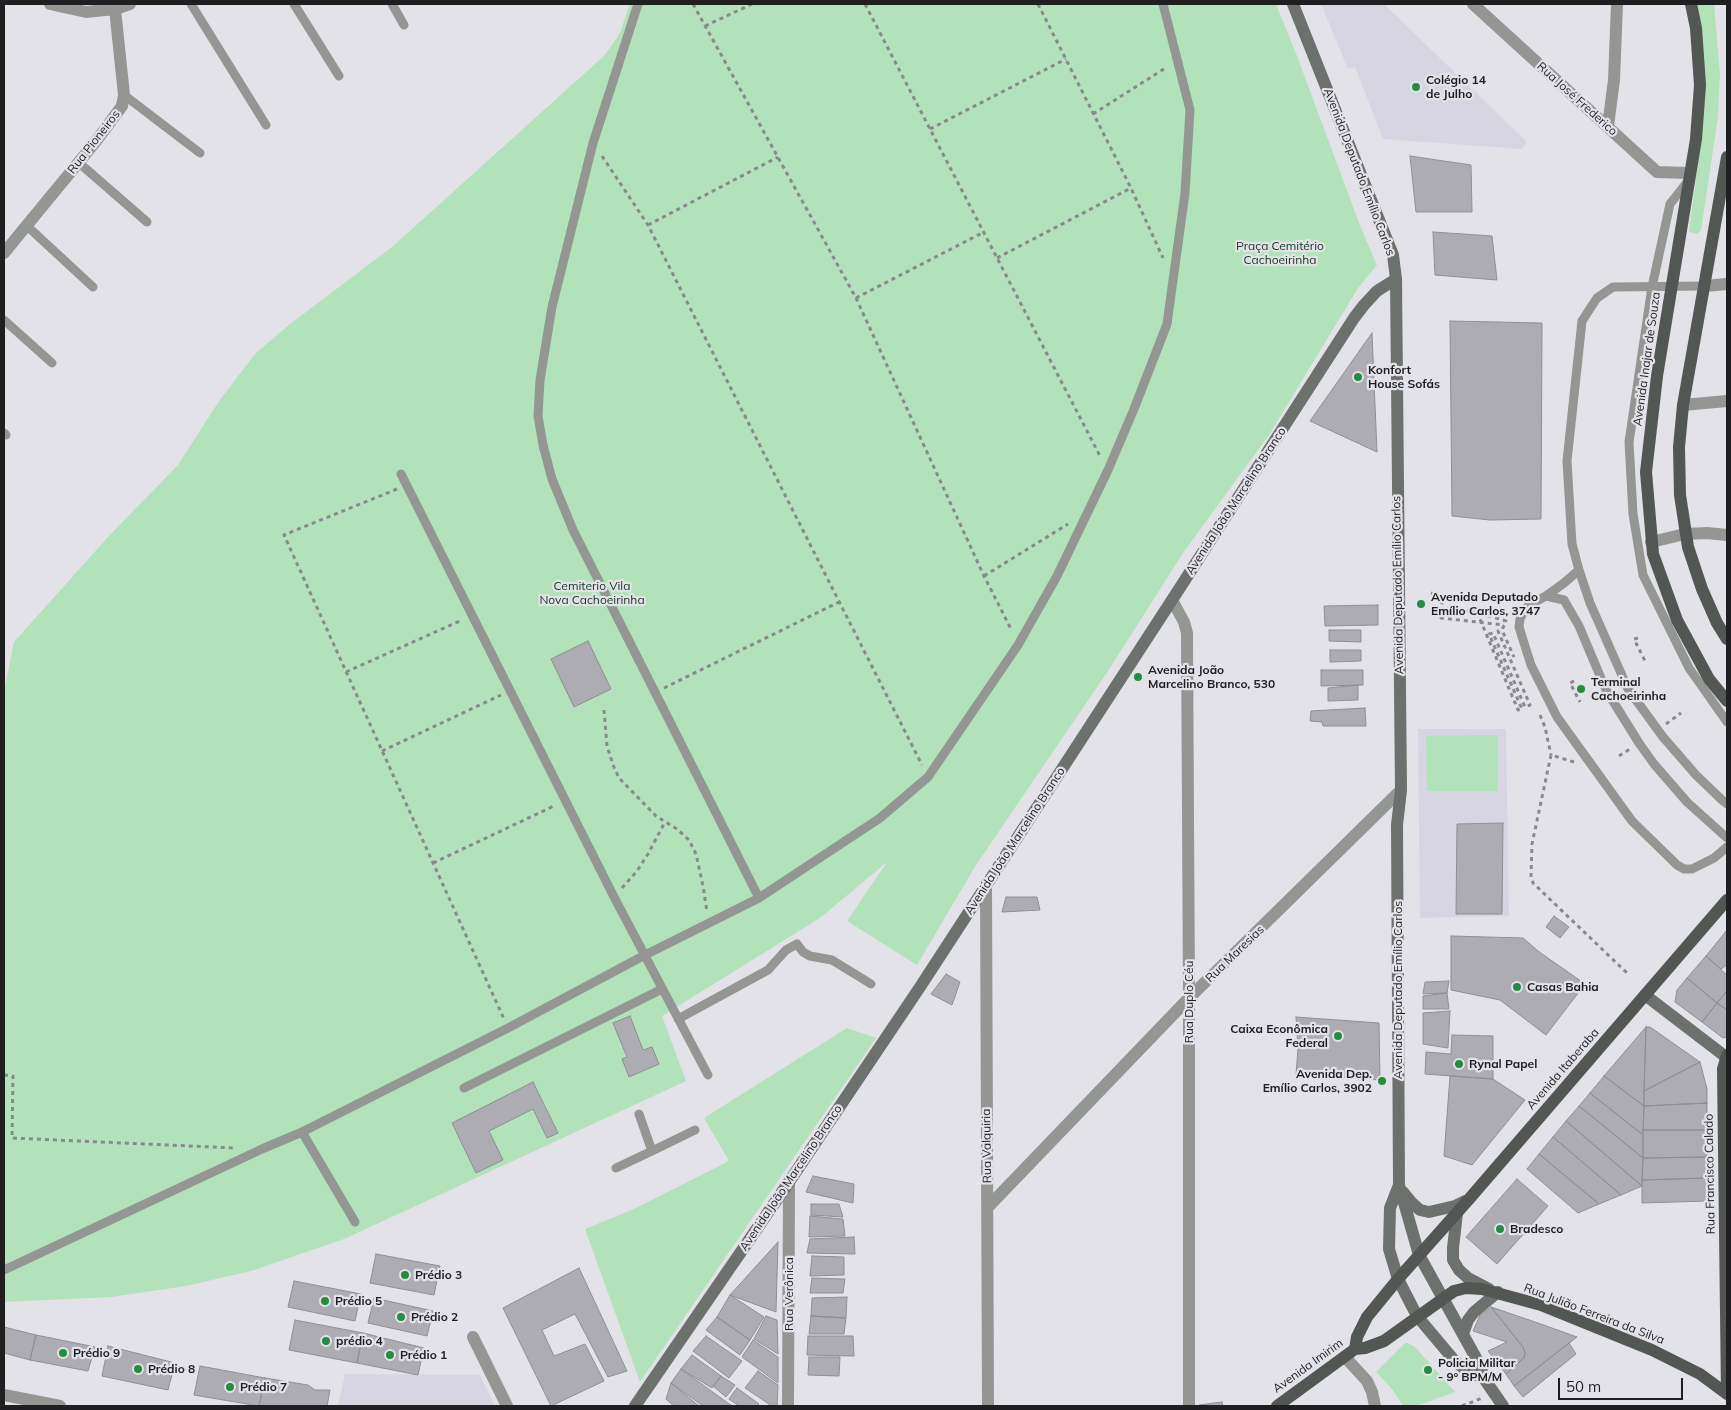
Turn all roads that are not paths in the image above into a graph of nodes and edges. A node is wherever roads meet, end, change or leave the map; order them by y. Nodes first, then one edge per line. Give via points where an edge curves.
1 (50, 4) edge
2 (130, 4) edge
3 (191, 4) edge
4 (294, 4) edge
5 (392, 4) edge
6 (638, 4) edge
7 (1163, 4) edge
8 (1293, 4) edge
9 (1473, 4) edge
10 (1617, 4) edge
11 (1691, 4) edge
12 (114, 6) edge
13 (404, 25) dead end
14 (339, 76) dead end
15 (124, 94) junction
16 (266, 125) dead end
17 (1608, 126) junction
18 (200, 153) dead end
19 (1727, 157) edge
20 (78, 162) junction
21 (1689, 177) junction
22 (147, 222) dead end
23 (26, 226) junction
24 (4, 253) edge
25 (1396, 279) junction
26 (1727, 284) edge
27 (1671, 286) junction
28 (1705, 286) junction
29 (1652, 287) junction
30 (93, 288) dead end
31 (4, 320) edge
32 (52, 363) dead end
33 (1727, 401) edge
34 (1683, 405) junction
35 (401, 474) dead end
36 (1685, 534) junction
37 (1727, 535) edge
38 (1652, 542) junction
39 (1579, 570) junction
40 (1546, 596) junction
41 (1172, 600) junction
42 (1727, 639) edge
43 (1727, 701) edge
44 (1727, 722) edge
45 (1401, 790) junction
46 (1727, 804) edge
47 (1727, 838) edge
48 (1727, 847) edge
49 (986, 887) junction
50 (759, 898) junction
51 (1727, 900) edge
52 (645, 956) junction
53 (871, 984) dead end
54 (662, 988) junction
55 (1645, 996) junction
56 (1189, 998) junction
57 (678, 1019) junction
58 (1727, 1056) edge
59 (708, 1075) dead end
60 (464, 1088) dead end
61 (639, 1114) dead end
62 (695, 1130) dead end
63 (302, 1132) junction
64 (652, 1151) junction
65 (616, 1168) dead end
66 (789, 1182) junction
67 (1398, 1185) junction
68 (1470, 1198) junction
69 (988, 1206) junction
70 (1457, 1213) junction
71 (1726, 1220) edge
72 (355, 1222) dead end
73 (1419, 1255) junction
74 (4, 1270) edge
75 (1398, 1279) junction
76 (1498, 1292) junction
77 (1443, 1298) junction
78 (1418, 1316) junction
79 (1463, 1334) junction
80 (473, 1338) dead end
81 (1355, 1349) junction
82 (1345, 1357) junction
83 (1483, 1377) junction
84 (1727, 1394) edge
85 (4, 1395) edge
86 (60, 1406) edge
87 (507, 1406) edge
88 (636, 1406) edge
89 (788, 1406) edge
90 (988, 1406) edge
91 (1189, 1406) edge
92 (1277, 1406) edge
93 (1375, 1406) edge
94 (1502, 1406) edge

1 - 12 street via 86,12
2 - 12 street
3 - 16 lane
4 - 14 lane
5 - 13 lane
6 - 50 lane via 593,143 552,307 540,380 538,416 552,479 566,513
7 - 50 lane via 1190,110 1185,193 1167,324 1108,470 1057,576 1018,645 928,777 880,818
8 - 25 main road, Avenida Deputado Emílio Carlos via 1393,255
9 - 17 street, Rua José Frederico
10 - 17 street via 1614,80
11 - 21 main road, Avenida Inajar de Souza via 1700,85
12 - 15 street, Rua Pioneiros
15 - 18 lane
15 - 20 street, Rua Pioneiros via 122,106
17 - 21 street, Rua José Frederico via 1657,172
19 - 28 main road
20 - 22 lane
20 - 23 street, Rua Pioneiros
21 - 27 main road, Avenida Inajar de Souza
21 - 29 lane via 1670,204
23 - 24 street, Rua Pioneiros
23 - 30 lane
25 - 41 main road, Avenida João Marcelino Branco via 1377,291 1354,318
25 - 45 main road, Avenida Deputado Emílio Carlos
26 - 28 street
27 - 28 lane
27 - 29 lane
27 - 38 main road, Avenida Inajar de Souza via 1646,472
28 - 34 main road
29 - 39 lane via 1613,287 1597,298 1582,321 1567,461 1572,544
29 - 44 lane via 1629,442 1632,514 1643,575 1690,668
31 - 32 lane
33 - 34 street
34 - 36 main road via 1679,447
35 - 52 lane
36 - 37 street
36 - 38 street
36 - 42 main road via 1702,589
38 - 43 main road, Avenida Inajar de Souza via 1653,554 1677,620 1708,679
39 - 40 lane
39 - 46 lane via 1628,689 1663,737
40 - 47 lane via 1564,600 1579,626 1606,690 1654,764
40 - 48 lane via 1524,611 1520,619 1520,634 1531,665 1557,717 1592,767 1632,821 1677,865 1692,869
41 - 49 main road, Avenida João Marcelino Branco
41 - 56 street, Rua Duplo Céu via 1186,633
45 - 56 street, Rua Maresias
45 - 67 main road, Avenida Deputado Emílio Carlos via 1397,825
49 - 66 main road, Avenida João Marcelino Branco
49 - 69 street, Rua Valquiria
50 - 52 lane
51 - 55 main road, Avenida Itaberaba
52 - 54 lane
52 - 63 lane
53 - 57 lane via 832,960 810,956 797,944 786,950 768,970
54 - 57 lane
54 - 60 lane
55 - 58 main road, Rua Francisco Calado
55 - 68 main road, Avenida Itaberaba
56 - 69 street, Rua Maresias
56 - 91 street, Rua Duplo Céu
57 - 59 lane
58 - 71 main road, Rua Francisco Calado via 1723,1069
61 - 64 lane
62 - 64 lane
63 - 72 lane
63 - 74 lane
64 - 65 lane
66 - 88 main road, Avenida João Marcelino Branco
66 - 89 street, Rua Verônica
67 - 68 main road via 1420,1210 1429,1212 1455,1206
67 - 73 main road, Avenida Deputado Emílio Carlos
67 - 75 main road, Avenida Deputado Emílio Carlos via 1390,1208 1389,1249
68 - 70 main road, Avenida Itaberaba
69 - 90 street, Rua Valquiria
70 - 73 main road, Avenida Itaberaba
70 - 76 main road via 1453,1260 1468,1278
71 - 84 main road, Rua Francisco Calado
73 - 75 main road, Avenida Imirim
73 - 77 main road, Avenida Deputado Emílio Carlos
75 - 78 main road, Avenida Deputado Emílio Carlos
75 - 81 main road, Avenida Imirim via 1367,1317
76 - 77 main road, Rua Julião Ferreira da Silva via 1466,1288
76 - 79 main road via 1474,1312
76 - 84 main road, Rua Julião Ferreira da Silva via 1652,1350 1700,1374
77 - 78 main road, Avenida Imirim
77 - 79 main road, Avenida Deputado Emílio Carlos
78 - 81 main road, Avenida Imirim via 1384,1341
78 - 83 main road, Avenida Deputado Emílio Carlos via 1462,1368 1469,1374
79 - 83 main road, Avenida Deputado Emílio Carlos via 1482,1367
80 - 87 street
81 - 82 main road, Avenida Imirim
82 - 92 main road, Avenida Imirim
82 - 93 street via 1367,1381
83 - 94 main road, Avenida Deputado Emílio Carlos
85 - 86 street

